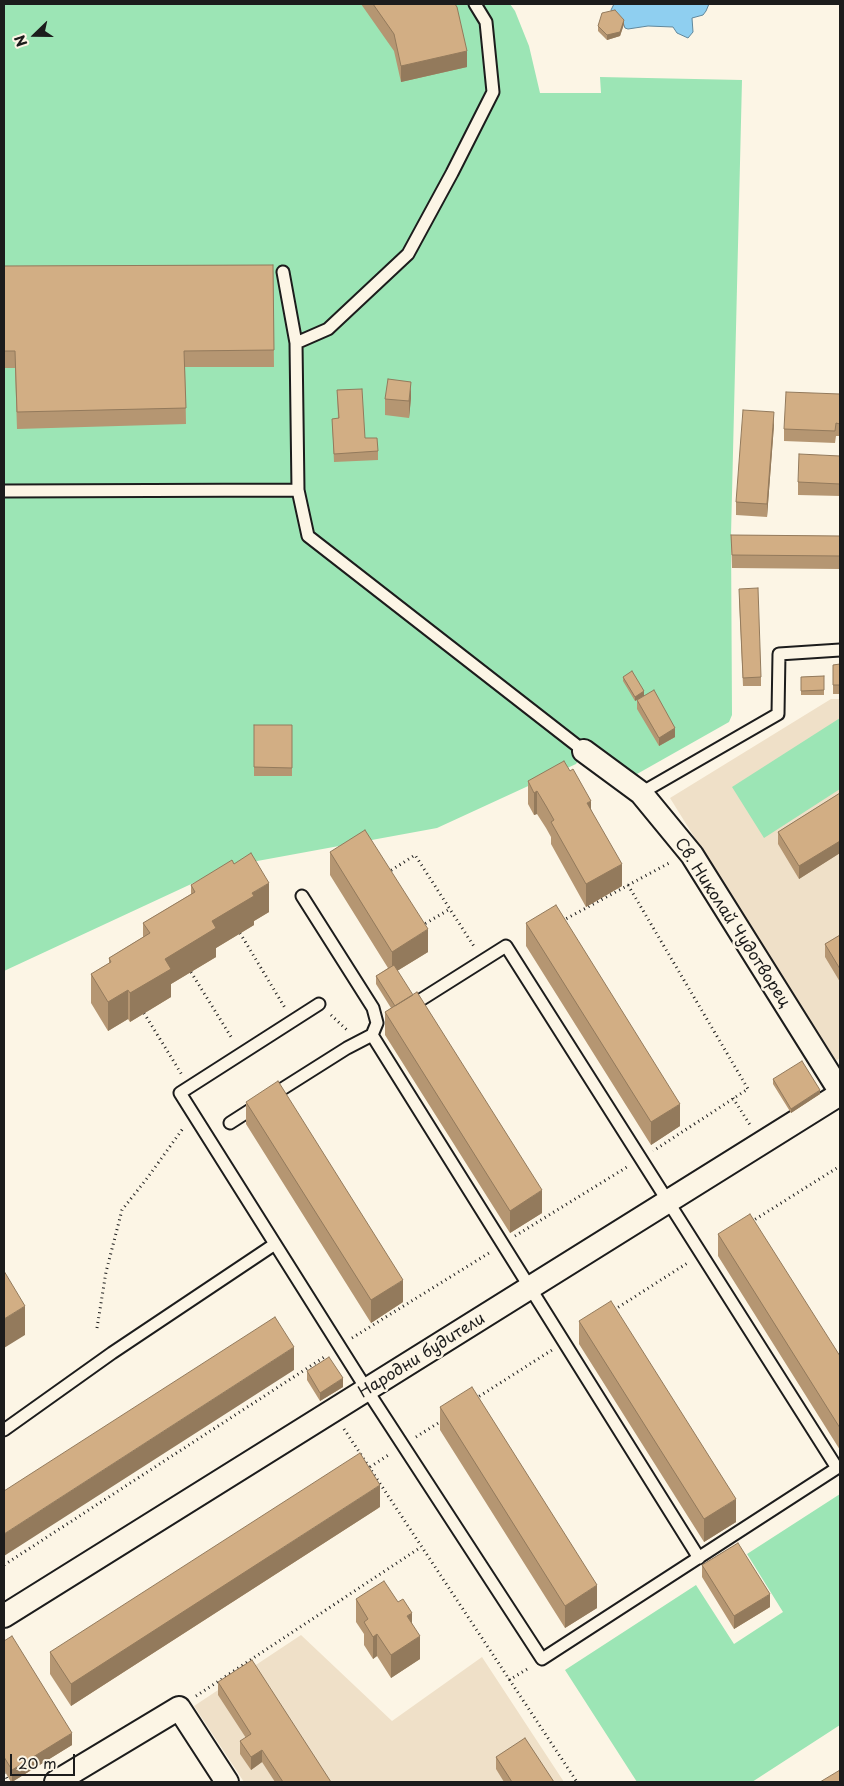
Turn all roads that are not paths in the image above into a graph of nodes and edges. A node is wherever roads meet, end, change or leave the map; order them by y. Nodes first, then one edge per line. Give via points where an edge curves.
1 (475, 4) edge
2 (283, 272) dead end
3 (296, 343) junction
4 (298, 490) junction
5 (4, 491) edge
6 (840, 650) edge
7 (584, 751) joint
8 (641, 793) junction
9 (302, 896) dead end
10 (422, 999) edge
11 (319, 1004) road end
12 (372, 1035) junction
13 (840, 1092) edge
14 (230, 1123) dead end
15 (668, 1202) junction
16 (275, 1244) junction
17 (531, 1288) junction
18 (367, 1390) junction
19 (4, 1430) edge
20 (699, 1558) junction
21 (4, 1616) edge
22 (56, 1782) edge
23 (227, 1782) edge

1 - 3 lane via 486,22 493,92 452,174 408,254 328,329
2 - 3 lane
3 - 4 lane
4 - 5 lane
4 - 7 lane via 308,536
6 - 8 lane via 779,654 778,714
7 - 8 street, Св. Николай Чудотворец
8 - 13 street, Св. Николай Чудотворец via 692,855
9 - 12 lane via 373,1008 377,1024
10 - 15 lane via 506,946
11 - 16 lane via 180,1093
12 - 14 lane
12 - 17 lane
13 - 15 street, Народни будители
15 - 17 street, Народни будители
15 - 20 lane via 837,1468
16 - 18 lane
16 - 19 lane
17 - 18 street, Народни будители
17 - 20 lane
18 - 20 lane via 542,1659
18 - 21 street, Народни будители
22 - 23 street via 179,1708

